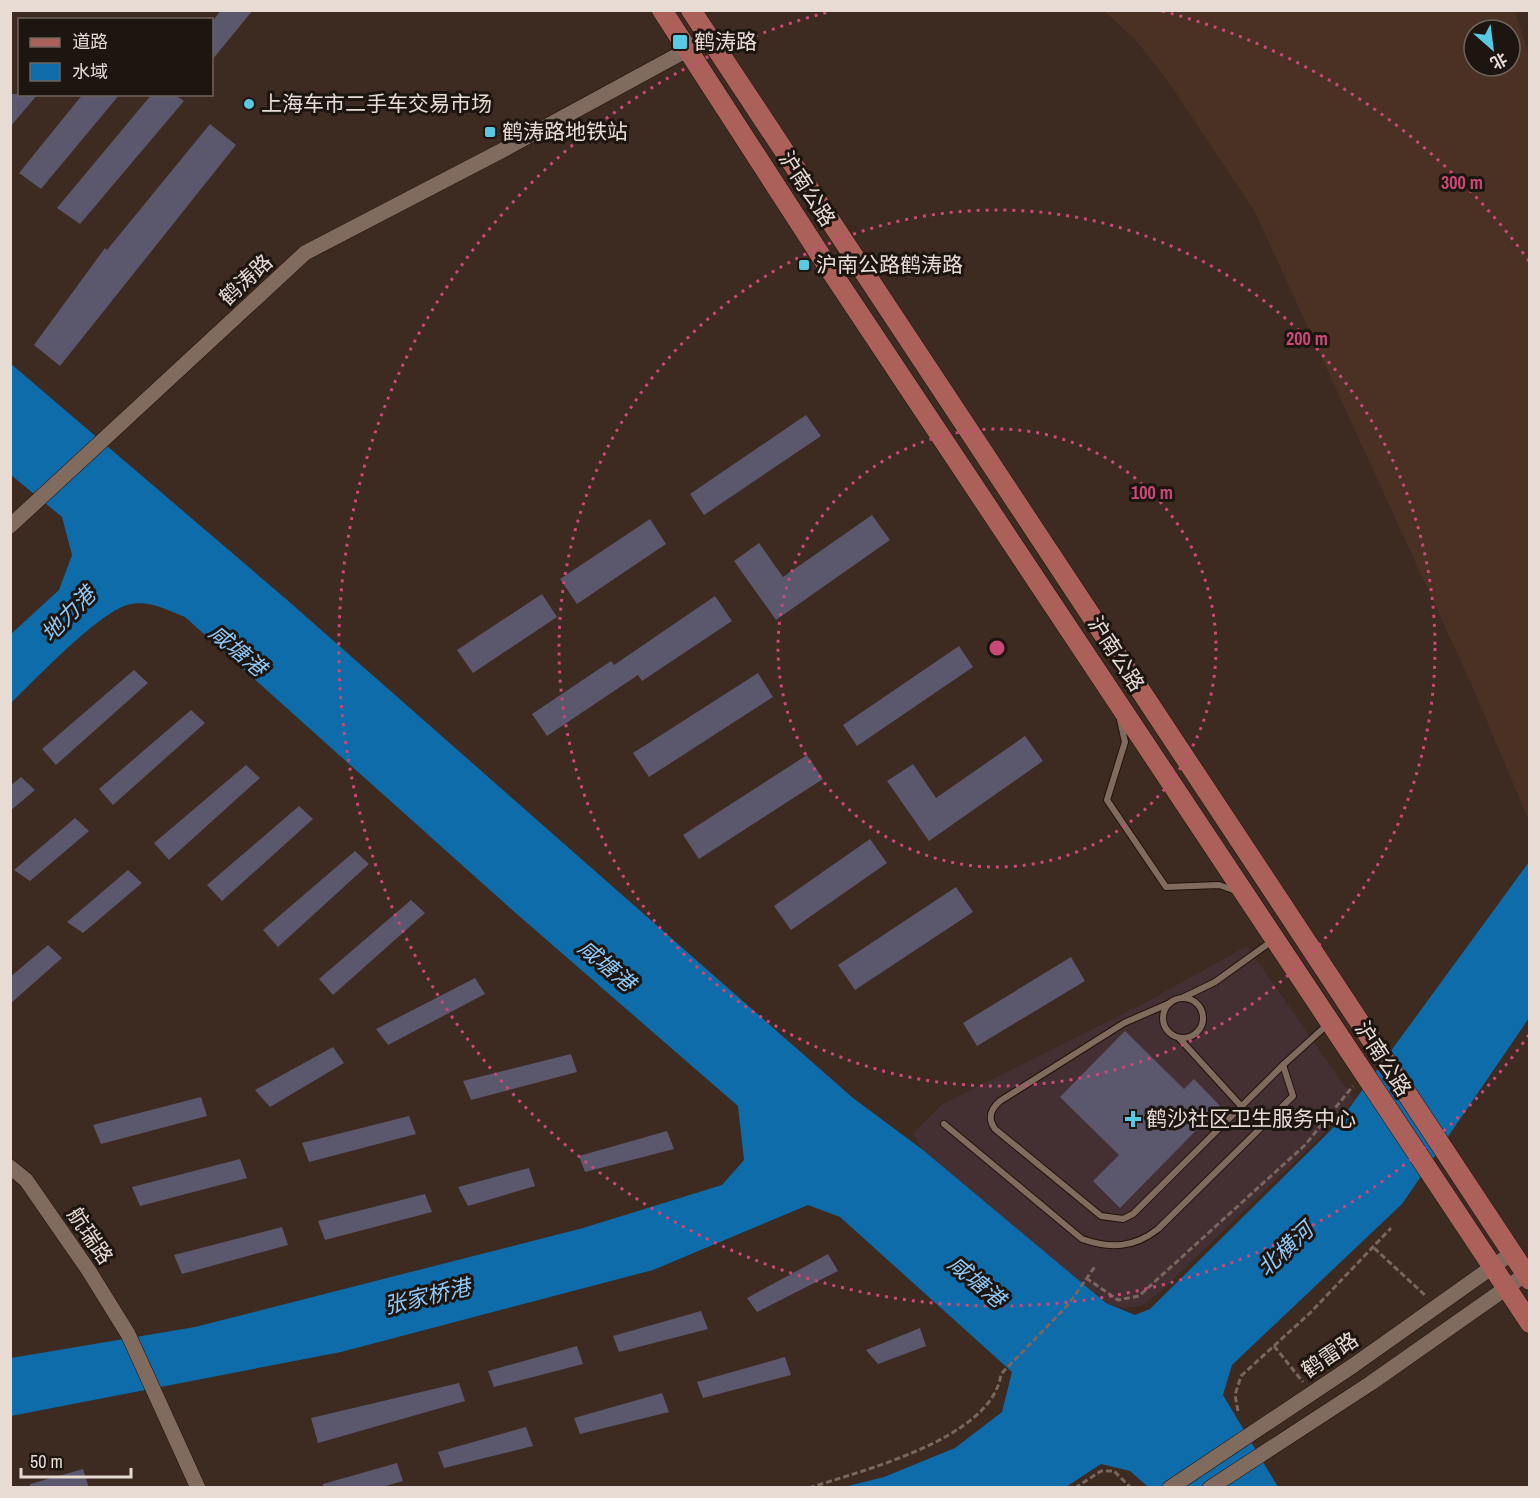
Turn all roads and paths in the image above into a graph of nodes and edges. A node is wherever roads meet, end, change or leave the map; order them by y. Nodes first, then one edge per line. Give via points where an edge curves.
1 (662, 10) edge
2 (691, 10) edge
3 (709, 38) junction
4 (689, 50) junction
5 (10, 526) edge
6 (1115, 696) junction
7 (1246, 895) junction
8 (1275, 939) junction
9 (1182, 998) junction
10 (1170, 1002) junction
11 (1330, 1022) junction
12 (1179, 1038) junction
13 (1283, 1065) junction
14 (1364, 1073) junction
15 (1241, 1106) junction
16 (944, 1124) dead end
17 (10, 1167) edge
18 (1390, 1228) dead end
19 (1374, 1248) junction
20 (1512, 1253) junction
21 (1096, 1265) dead end
22 (1492, 1267) junction
23 (1528, 1277) edge
24 (1086, 1278) junction
25 (1506, 1287) junction
26 (1437, 1306) junction
27 (1530, 1323) edge
28 (1274, 1346) junction
29 (1312, 1392) junction
30 (1238, 1411) dead end
31 (1130, 1486) edge
32 (198, 1488) edge
33 (809, 1488) edge
34 (1075, 1488) edge
35 (1170, 1488) edge
36 (1210, 1488) edge

1 - 4 main road, 沪南公路
2 - 3 main road, 沪南公路
3 - 4 street, 鹤涛路
3 - 20 main road, 沪南公路
4 - 5 street, 鹤涛路 via 305,254
4 - 6 main road, 沪南公路 via 821,256
6 - 7 main road, 沪南公路
6 - 7 lane via 1125,742 1107,800 1166,887 1219,885
7 - 8 main road, 沪南公路
8 - 9 lane via 1215,982
8 - 11 main road, 沪南公路
9 - 10 lane
9 - 12 lane via 1200,1007 1203,1021 1197,1033
10 - 12 lane via 1163,1013 1164,1026
10 - 15 lane via 1124,1023 1000,1101 991,1113 992,1124 1092,1212 1122,1219 1133,1214
11 - 13 lane
11 - 14 main road, 沪南公路
12 - 15 lane
13 - 15 lane
13 - 16 lane via 1293,1096 1158,1229 1123,1246 1108,1247 1082,1239
14 - 22 main road, 沪南公路
14 - 24 path via 1305,1145 1139,1296 1118,1300
17 - 32 street, 航瑞路 via 32,1189 128,1334
18 - 19 path
19 - 26 path
19 - 28 path
20 - 22 street, 鹤雷路
20 - 23 main road, 沪南公路
21 - 24 path
22 - 25 main road, 沪南公路
22 - 26 street, 鹤雷路
23 - 25 street
24 - 33 path via 1068,1305 1002,1374 999,1388 965,1427 899,1458
25 - 27 main road, 沪南公路
25 - 36 street via 1371,1383
26 - 29 street, 鹤雷路
28 - 29 path
28 - 30 path via 1241,1376 1235,1395
29 - 35 street, 鹤雷路
31 - 34 path via 1114,1471 1101,1472

